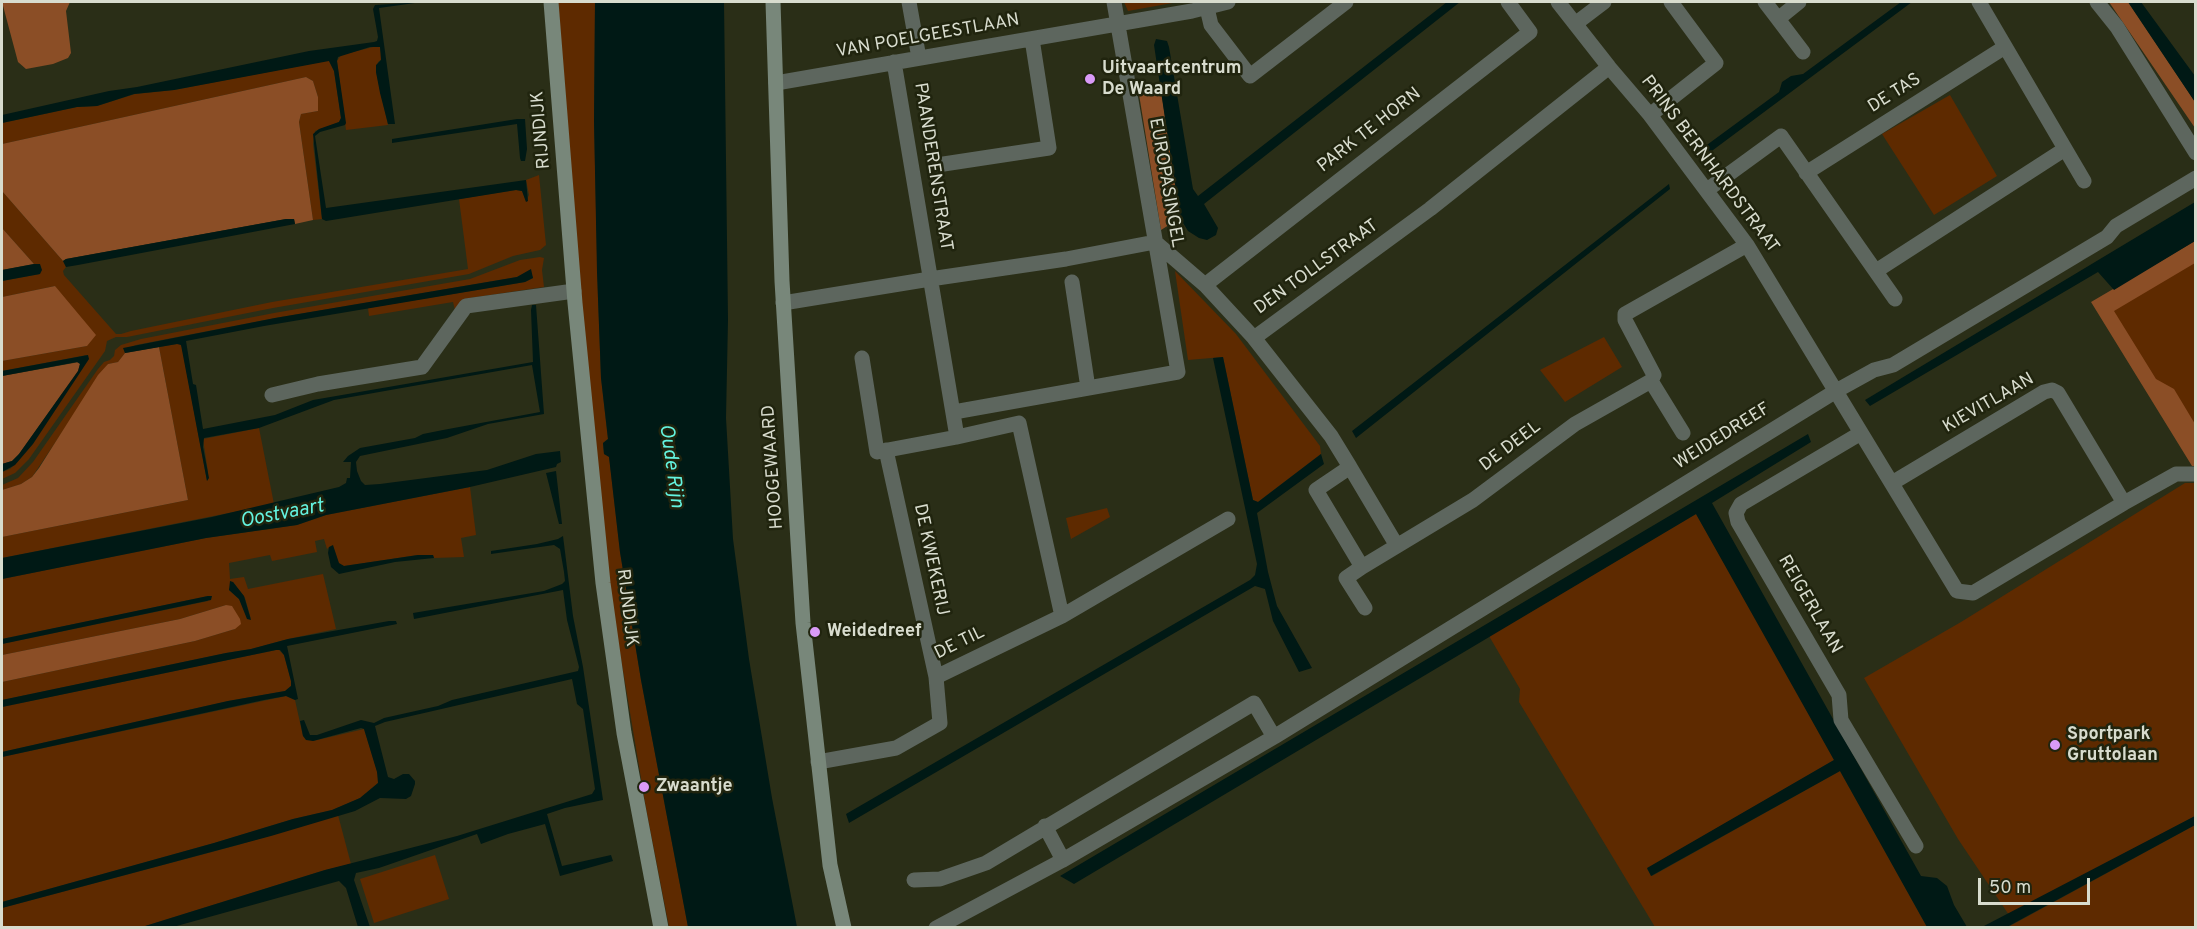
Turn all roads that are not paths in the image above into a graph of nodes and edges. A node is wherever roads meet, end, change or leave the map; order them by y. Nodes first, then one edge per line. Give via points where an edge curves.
1 (551, 2) edge
2 (773, 2) edge
3 (909, 2) edge
4 (1114, 2) edge
5 (1228, 2) edge
6 (1346, 2) edge
7 (1508, 2) edge
8 (1558, 2) edge
9 (1604, 2) edge
10 (1671, 2) edge
11 (1765, 2) edge
12 (1799, 2) edge
13 (1979, 2) edge
14 (2097, 2) edge
15 (1197, 7) edge
16 (1778, 19) junction
17 (1118, 24) junction
18 (1575, 24) junction
19 (1032, 39) junction
20 (2006, 47) junction
21 (1803, 52) dead end
22 (919, 58) junction
23 (894, 62) junction
24 (1609, 67) junction
25 (776, 83) junction
26 (1650, 115) junction
27 (2065, 149) junction
28 (2196, 153) edge
29 (937, 165) dead end
30 (1806, 173) junction
31 (2196, 178) edge
32 (2084, 182) dead end
33 (1707, 190) junction
34 (1155, 242) junction
35 (1747, 245) junction
36 (1876, 271) junction
37 (930, 279) junction
38 (1072, 282) dead end
39 (1205, 285) junction
40 (574, 291) junction
41 (1895, 299) dead end
42 (783, 303) junction
43 (1254, 338) junction
44 (862, 358) dead end
45 (1651, 381) junction
46 (1088, 388) junction
47 (1836, 391) junction
48 (272, 395) dead end
49 (954, 412) junction
50 (1683, 433) dead end
51 (1861, 433) junction
52 (957, 437) junction
53 (886, 450) junction
54 (1350, 466) junction
55 (2196, 474) edge
56 (1892, 483) junction
57 (2124, 503) junction
58 (1228, 519) dead end
59 (1397, 546) junction
60 (1362, 567) junction
61 (1365, 608) dead end
62 (1062, 616) junction
63 (936, 677) junction
64 (1274, 737) junction
65 (818, 762) junction
66 (1045, 826) junction
67 (1916, 846) dead end
68 (1063, 860) junction
69 (914, 880) dead end
70 (661, 927) edge
71 (844, 927) edge
72 (936, 927) edge

1 - 40 street, RIJNDIJK
2 - 25 street, HOOGEWAARD
3 - 22 street
4 - 17 street, EUROPASINGEL
5 - 15 street, VAN POELGEESTLAAN
6 - 15 street via 1250,76
7 - 39 street, PARK TE HORN via 1530,32
8 - 18 street, PRINS BERNHARDSTRAAT
9 - 18 street
10 - 26 street via 1716,63
11 - 16 street
12 - 16 street
13 - 20 street
14 - 28 street via 2117,27
15 - 17 street, VAN POELGEESTLAAN
16 - 21 street
17 - 19 street, VAN POELGEESTLAAN
17 - 34 street, EUROPASINGEL
18 - 24 street, PRINS BERNHARDSTRAAT
19 - 22 street, VAN POELGEESTLAAN
19 - 29 street via 1049,148
20 - 27 street
20 - 30 street, DE TAS
22 - 23 street, VAN POELGEESTLAAN
23 - 25 street, VAN POELGEESTLAAN
23 - 37 street, PAANDERENSTRAAT
24 - 26 street, PRINS BERNHARDSTRAAT
24 - 43 street, DEN TOLLSTRAAT via 1421,216
25 - 42 street, HOOGEWAARD
26 - 33 street, PRINS BERNHARDSTRAAT
27 - 32 street
27 - 36 street
30 - 33 street via 1781,136
30 - 36 street
31 - 47 street, WEIDEDREEF via 2116,226 2107,237 1893,365 1874,370
33 - 35 street, PRINS BERNHARDSTRAAT
34 - 37 street
34 - 39 street, DEN TOLLSTRAAT
34 - 46 street, EUROPASINGEL via 1178,372
35 - 45 street via 1625,314 1654,375
35 - 47 street, PRINS BERNHARDSTRAAT
36 - 41 street
37 - 42 street
37 - 49 street, PAANDERENSTRAAT
38 - 46 street
39 - 43 street, DEN TOLLSTRAAT
40 - 48 street via 466,306 422,368
40 - 70 street, RIJNDIJK via 614,668
42 - 65 street, HOOGEWAARD via 803,623
43 - 54 street
44 - 53 street via 877,452
45 - 50 street
45 - 59 street, DE DEEL via 1575,424 1473,500
46 - 49 street
47 - 51 street
47 - 64 street, WEIDEDREEF
49 - 52 street, PAANDERENSTRAAT
51 - 56 street
51 - 67 street, REIGERLAAN via 1741,504 1736,513 1839,695 1841,720
52 - 53 street
52 - 62 street via 1019,423
53 - 63 street, DE KWEKERIJ
54 - 59 street
54 - 60 street via 1316,490
55 - 57 street via 2176,474
56 - 57 street via 1956,591 1973,593
56 - 57 street, KIEVITLAAN via 2052,390 2058,393
58 - 62 street, DE TIL
59 - 60 street, DE DEEL
60 - 61 street via 1346,578
62 - 63 street, DE TIL
63 - 65 street, DE TIL via 940,723 896,748
64 - 66 street via 1254,703
64 - 68 street, WEIDEDREEF
65 - 71 street, HOOGEWAARD via 830,865
66 - 68 street
66 - 69 street via 986,863 940,879
68 - 72 street, WEIDEDREEF

